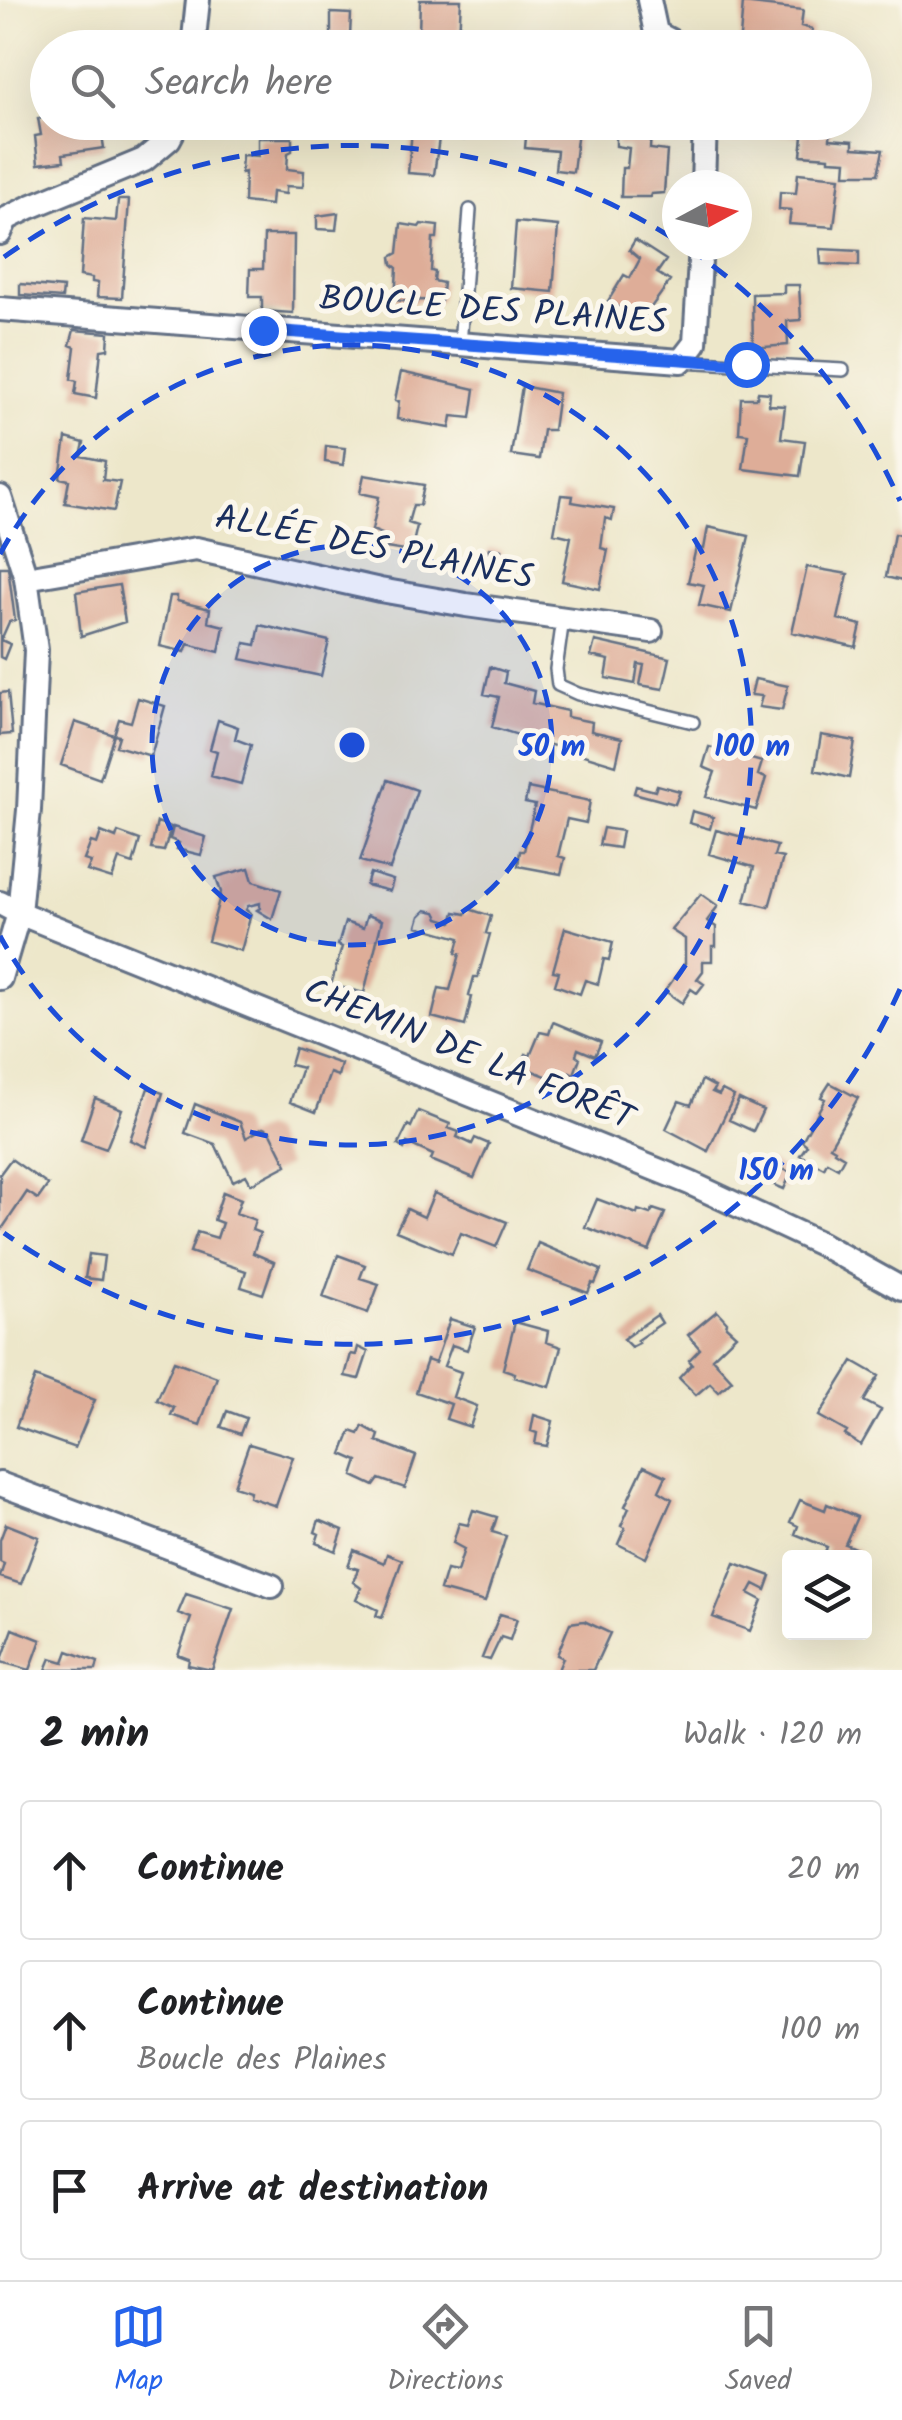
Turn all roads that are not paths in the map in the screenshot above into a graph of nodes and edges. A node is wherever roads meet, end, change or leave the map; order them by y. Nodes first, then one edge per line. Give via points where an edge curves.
1 (198, 0) edge
2 (649, 0) edge
3 (194, 30) edge
4 (655, 30) edge
5 (169, 140) edge
6 (705, 140) edge
7 (704, 170) edge
8 (470, 210) dead end
9 (0, 233) edge
10 (700, 260) edge
11 (0, 308) edge
12 (460, 345) junction
13 (681, 361) junction
14 (843, 370) dead end
15 (0, 497) edge
16 (26, 578) junction
17 (563, 619) junction
18 (650, 631) dead end
19 (693, 722) dead end
20 (9, 908) edge
21 (0, 978) edge
22 (902, 1289) edge
23 (0, 1484) edge
24 (272, 1586) dead end

1 - 3 street
2 - 4 street
5 - 9 street via 144,160 6,219
6 - 7 street
8 - 12 lane
10 - 13 street, BOUCLE DES PLAINES via 695,344
11 - 12 street, BOUCLE DES PLAINES
12 - 13 street, BOUCLE DES PLAINES
13 - 14 lane
15 - 16 street
16 - 17 street, ALLÉE DES PLAINES via 196,549 380,590
16 - 20 street via 36,650 29,810
17 - 18 street, ALLÉE DES PLAINES
17 - 19 lane via 558,685
20 - 21 street
20 - 22 street, CHEMIN DE LA FORÊT via 690,1183
23 - 24 street

